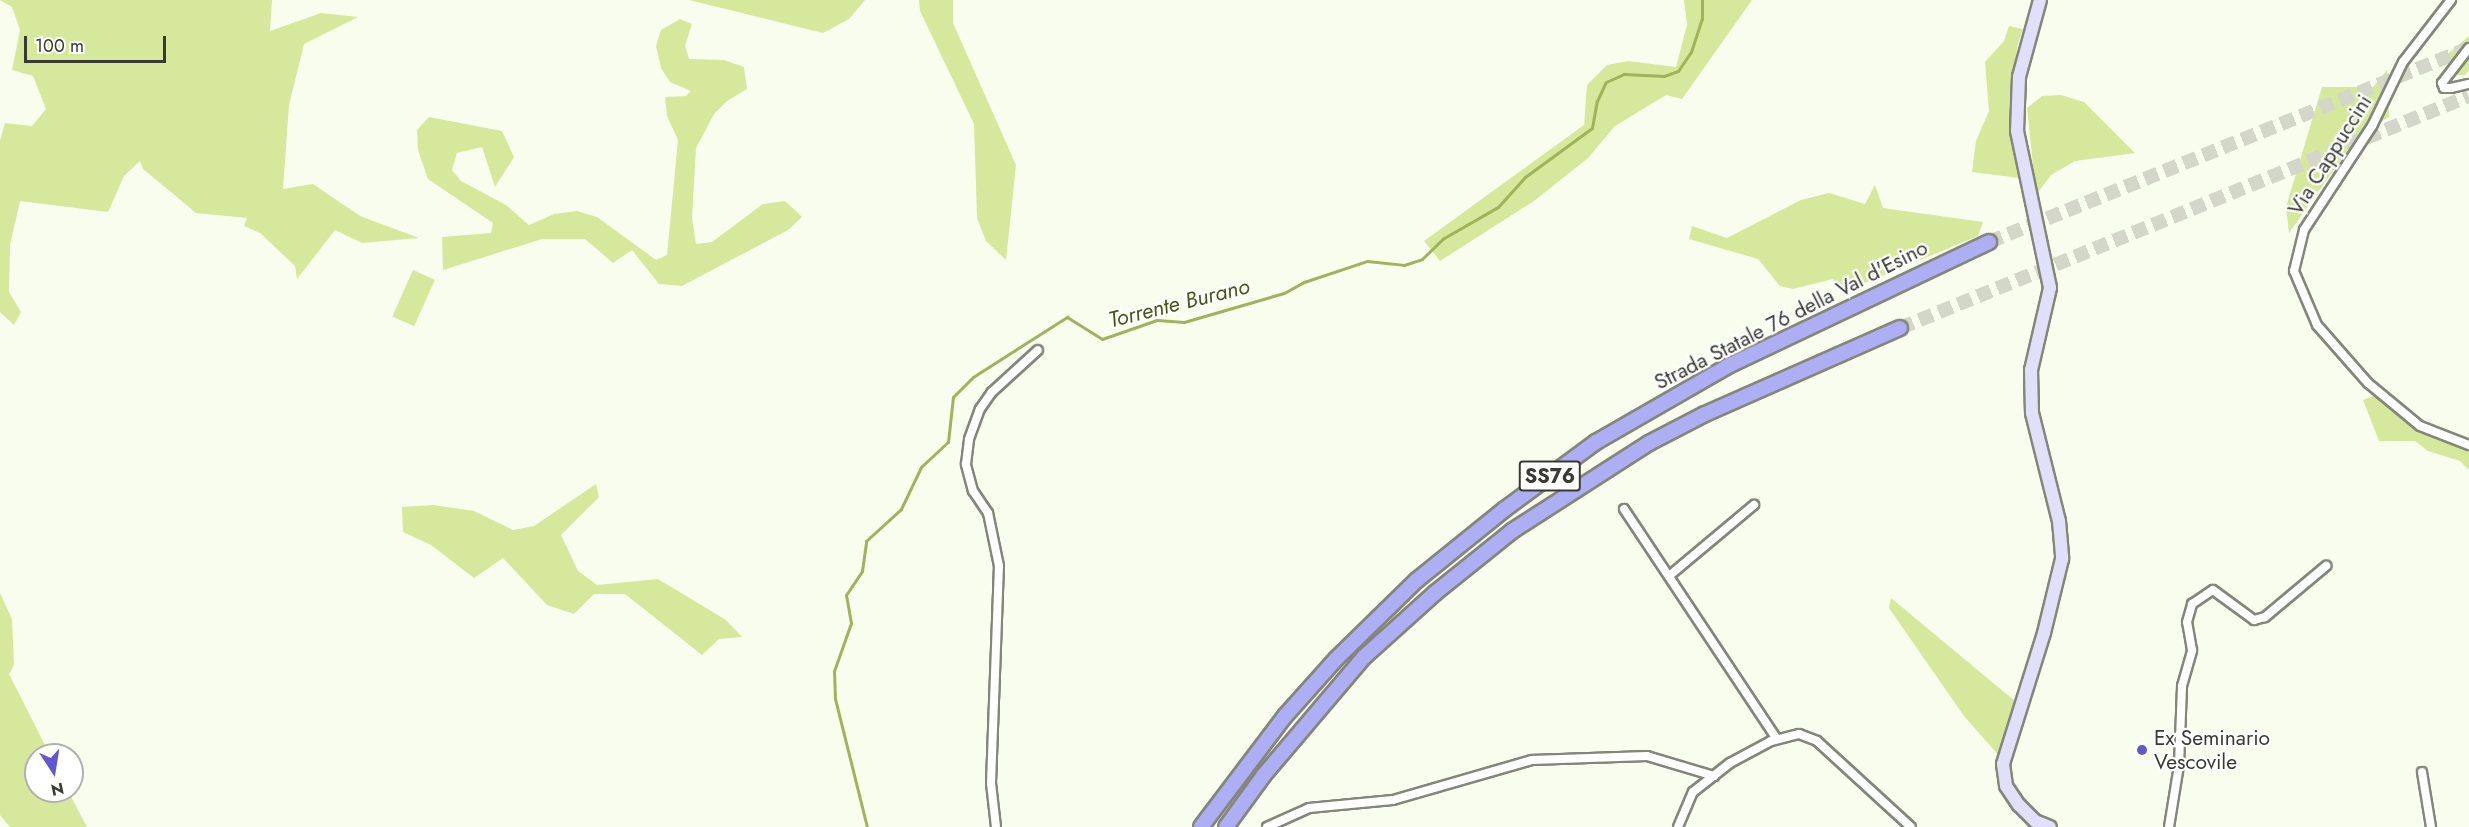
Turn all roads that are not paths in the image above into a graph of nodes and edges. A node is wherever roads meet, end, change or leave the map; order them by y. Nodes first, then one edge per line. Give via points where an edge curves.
1 (2040, 0) edge
2 (2451, 0) edge
3 (2469, 48) edge
4 (2469, 84) edge
5 (1989, 242) tunnel mouth
6 (1899, 328) tunnel mouth
7 (1038, 350) dead end
8 (2469, 445) edge
9 (1754, 505) dead end
10 (1624, 510) dead end
11 (2326, 566) dead end
12 (1669, 576) junction
13 (1777, 739) junction
14 (2422, 772) dead end
15 (1714, 776) junction
16 (2032, 824) edge
17 (996, 827) edge
18 (1201, 827) edge
19 (1226, 827) edge
20 (1267, 827) edge
21 (1678, 827) edge
22 (1911, 827) edge
23 (2050, 827) edge
24 (2169, 827) edge
25 (2432, 827) edge

1 - 16 main road via 2019,76 2017,131 2050,288 2031,370 2032,413 2059,521 2062,559 2044,633 2003,764 2006,786
2 - 8 street, Via Cappuccini via 2403,62 2372,126 2304,230 2294,270 2317,325 2368,383 2420,426
3 - 4 street via 2442,83 2444,88
5 - 18 highway, Strada Statale 76 della Val d'Esino / SS76 via 1709,376 1596,442 1505,509 1417,580 1336,659 1285,716
6 - 19 highway, SS76 via 1649,443 1512,531 1364,657 1292,739
7 - 17 street via 992,392 980,409 969,439 966,464 973,491 988,513 999,566 991,783
9 - 12 street
10 - 12 street
11 - 24 street via 2265,617 2254,620 2213,590 2192,604 2187,622 2192,650 2182,686 2179,765
12 - 13 street
13 - 15 street
13 - 22 street via 1799,734 1817,741
14 - 25 street
15 - 20 street via 1647,756 1532,760 1393,800 1309,808
15 - 21 street via 1693,792
16 - 23 main road

